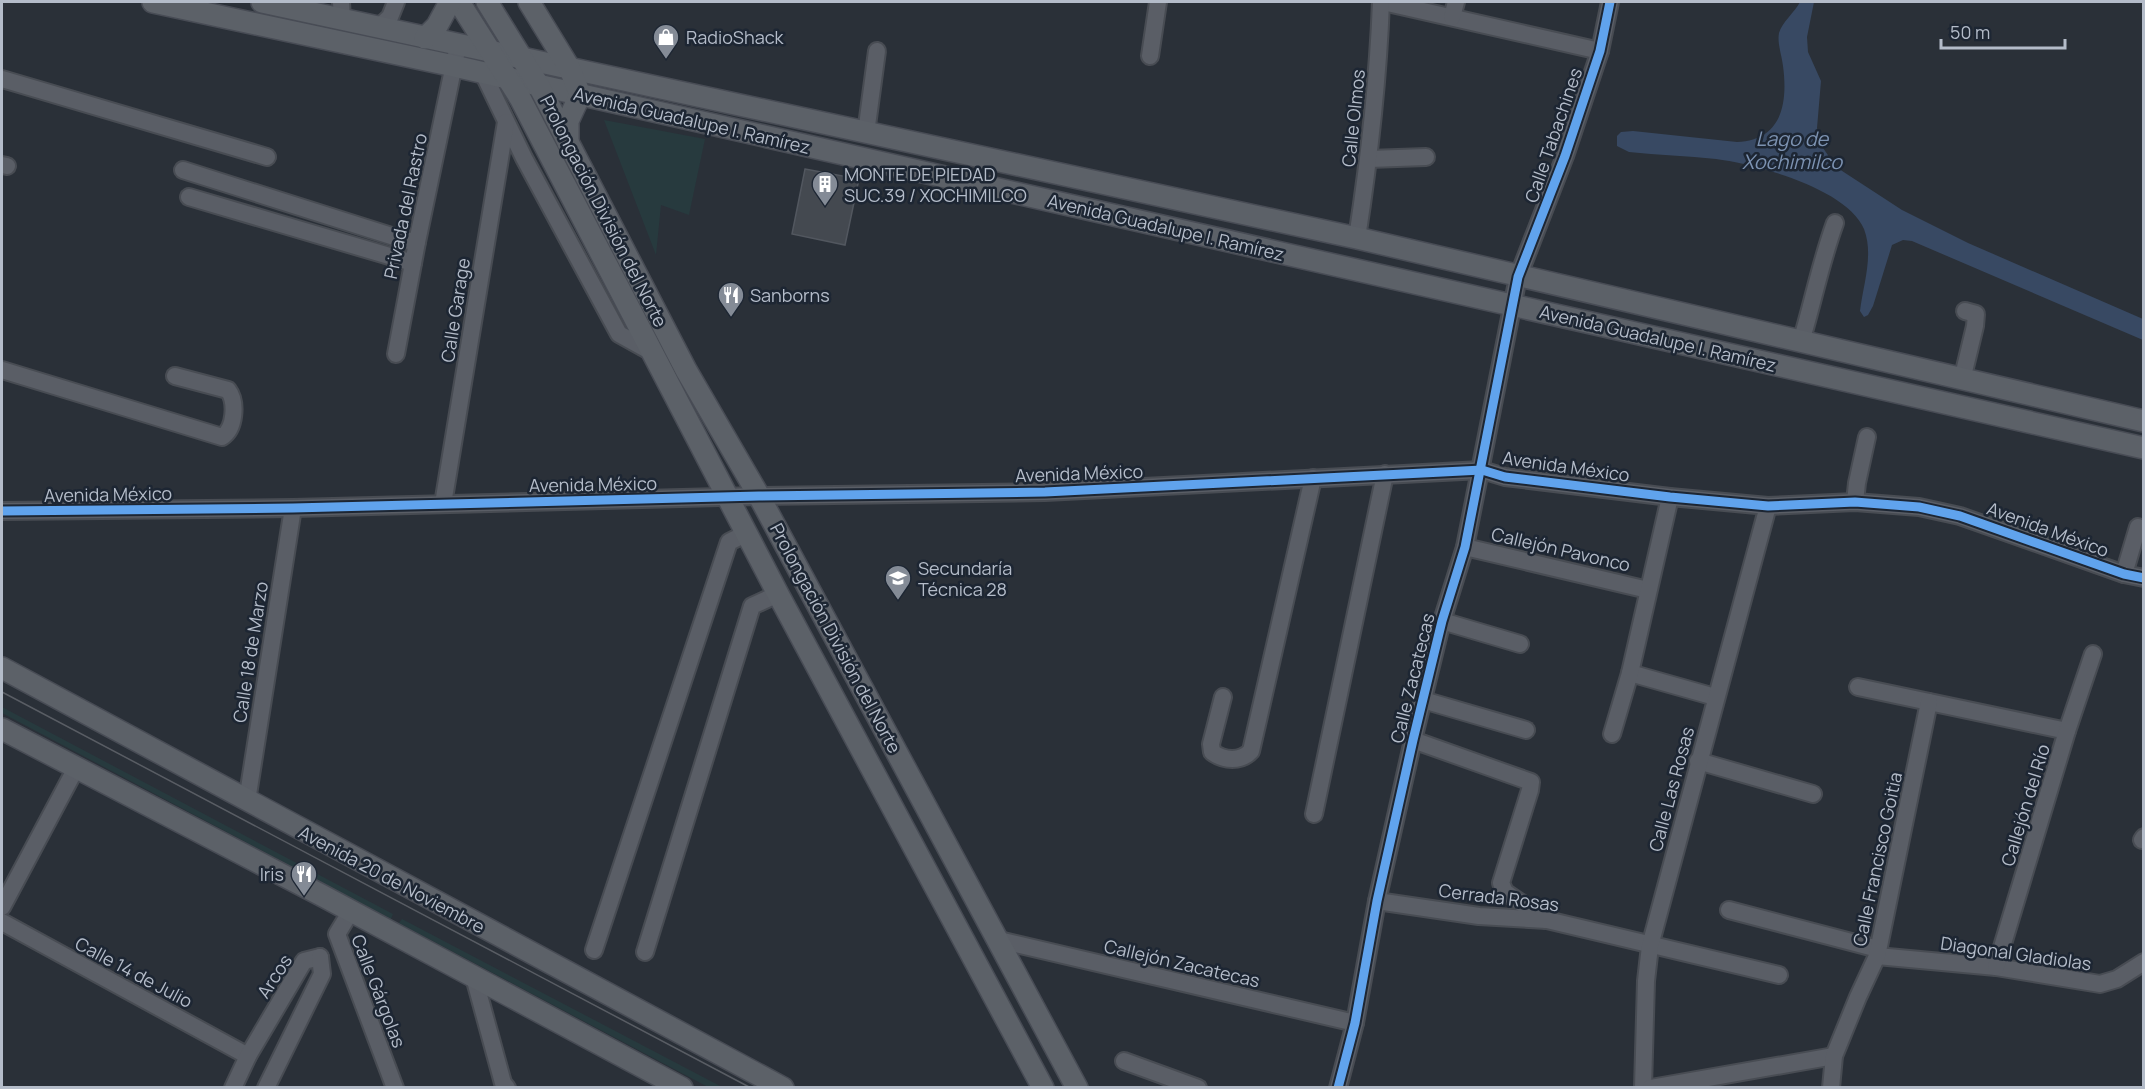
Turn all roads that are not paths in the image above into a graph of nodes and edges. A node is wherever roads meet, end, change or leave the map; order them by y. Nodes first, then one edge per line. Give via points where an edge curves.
1 (153, 2) edge
2 (269, 2) edge
3 (396, 2) edge
4 (450, 2) edge
5 (459, 2) edge
6 (487, 2) edge
7 (516, 2) edge
8 (529, 2) edge
9 (1158, 2) edge
10 (1382, 2) edge
11 (1610, 2) edge
12 (1454, 9) edge
13 (342, 11) edge
14 (378, 28) junction
15 (425, 38) junction
16 (458, 45) junction
17 (877, 51) dead end
18 (1600, 51) junction
19 (490, 52) junction
20 (1150, 56) dead end
21 (524, 59) junction
22 (454, 66) junction
23 (561, 67) junction
24 (483, 73) junction
25 (2, 79) edge
26 (508, 79) junction
27 (539, 86) junction
28 (572, 93) junction
29 (506, 122) junction
30 (866, 133) junction
31 (568, 144) junction
32 (267, 157) dead end
33 (1426, 157) dead end
34 (1369, 159) junction
35 (183, 170) dead end
36 (189, 197) dead end
37 (1835, 223) dead end
38 (1357, 238) junction
39 (417, 242) junction
40 (413, 263) junction
41 (1518, 277) junction
42 (1512, 305) junction
43 (1965, 311) dead end
44 (1801, 342) junction
45 (652, 353) junction
46 (396, 354) dead end
47 (2, 370) edge
48 (686, 370) junction
49 (175, 376) dead end
50 (1962, 380) junction
51 (2144, 421) edge
52 (1867, 437) dead end
53 (2144, 448) edge
54 (1482, 470) junction
55 (1385, 474) junction
56 (1313, 478) junction
57 (759, 496) junction
58 (728, 497) junction
59 (1670, 497) junction
60 (1855, 502) junction
61 (443, 504) junction
62 (1768, 506) junction
63 (293, 508) junction
64 (2, 511) edge
65 (2138, 527) dead end
66 (747, 533) junction
67 (1465, 547) junction
68 (2124, 574) junction
69 (2144, 578) edge
70 (1648, 590) junction
71 (778, 594) junction
72 (1442, 621) junction
73 (1520, 644) dead end
74 (2093, 654) dead end
75 (2, 668) edge
76 (1630, 673) junction
77 (1858, 687) dead end
78 (1223, 697) dead end
79 (1715, 697) junction
80 (1423, 700) junction
81 (1929, 702) junction
82 (2, 729) edge
83 (1526, 730) dead end
84 (2067, 731) junction
85 (1612, 734) dead end
86 (1413, 740) junction
87 (1698, 761) junction
88 (76, 768) junction
89 (1813, 794) dead end
90 (247, 801) junction
91 (1314, 814) dead end
92 (1377, 902) junction
93 (2, 907) edge
94 (1729, 910) dead end
95 (351, 911) junction
96 (1547, 921) junction
97 (2, 922) edge
98 (337, 934) junction
99 (999, 940) junction
100 (1650, 946) junction
101 (594, 951) dead end
102 (645, 952) dead end
103 (1878, 952) junction
104 (320, 957) junction
105 (2144, 962) edge
106 (1996, 967) junction
107 (1779, 975) dead end
108 (474, 977) junction
109 (1355, 1023) junction
110 (248, 1056) junction
111 (1834, 1056) junction
112 (1124, 1061) dead end
113 (233, 1088) edge
114 (266, 1088) edge
115 (395, 1088) edge
116 (507, 1088) edge
117 (682, 1088) edge
118 (783, 1088) edge
119 (1043, 1088) edge
120 (1077, 1088) edge
121 (1198, 1088) edge
122 (1338, 1088) edge
123 (1643, 1088) edge
124 (1651, 1088) edge
125 (1831, 1088) edge

1 - 22 main road, Avenida Guadalupe I. Ramírez
2 - 13 main road, Avenida Guadalupe I. Ramírez
3 - 14 street via 390,17
4 - 15 main road via 437,26
5 - 19 main road, Prolongación División del Norte
6 - 21 main road, Prolongación División del Norte
7 - 23 main road
8 - 23 main road
9 - 20 street
10 - 12 street
10 - 34 street, Calle Olmos
11 - 18 street, Calle Tabachines
12 - 18 street
13 - 14 main road, Avenida Guadalupe I. Ramírez
14 - 15 main road, Avenida Guadalupe I. Ramírez
15 - 16 main road, Avenida Guadalupe I. Ramírez
16 - 19 main road, Avenida Guadalupe I. Ramírez
16 - 22 street, Privada del Rastro
17 - 30 street
18 - 41 street, Calle Tabachines
19 - 21 main road, Avenida Guadalupe I. Ramírez
19 - 26 main road, Prolongación División del Norte
21 - 23 main road, Avenida Guadalupe I. Ramírez
21 - 27 main road, Prolongación División del Norte
22 - 24 main road, Avenida Guadalupe I. Ramírez
22 - 39 street, Privada del Rastro
23 - 28 main road
23 - 30 main road, Avenida Guadalupe I. Ramírez
24 - 26 main road, Avenida Guadalupe I. Ramírez
24 - 29 street
25 - 32 street
26 - 27 main road, Avenida Guadalupe I. Ramírez
26 - 45 main road, Prolongación División del Norte
27 - 28 main road, Avenida Guadalupe I. Ramírez
27 - 31 main road, Prolongación División del Norte
28 - 31 main road
28 - 42 main road, Avenida Guadalupe I. Ramírez
29 - 45 street via 619,334
29 - 61 street, Calle Garage
30 - 38 main road, Avenida Guadalupe I. Ramírez
31 - 48 main road, Prolongación División del Norte
33 - 34 street
34 - 38 street, Calle Olmos
35 - 39 street
36 - 40 street
37 - 44 street
38 - 41 main road, Avenida Guadalupe I. Ramírez
39 - 40 street, Privada del Rastro
40 - 46 street, Privada del Rastro
41 - 42 street, Calle Zacatecas
41 - 44 main road, Avenida Guadalupe I. Ramírez
42 - 53 main road, Avenida Guadalupe I. Ramírez
42 - 54 street, Calle Zacatecas
43 - 50 street via 1976,314
44 - 50 main road, Avenida Guadalupe I. Ramírez
45 - 48 street
45 - 58 main road, Prolongación División del Norte
47 - 49 street via 222,437 228,433 232,394
48 - 57 main road, Prolongación División del Norte
50 - 51 main road, Avenida Guadalupe I. Ramírez
52 - 60 street
54 - 55 street, Avenida México
54 - 59 street, Avenida México via 1505,477
54 - 67 street, Calle Zacatecas
55 - 56 street, Avenida México
55 - 91 street
56 - 57 street, Avenida México via 1045,492
56 - 78 street via 1251,751 1246,757 1235,760 1212,752
57 - 58 street, Avenida México
57 - 99 main road, Prolongación División del Norte
58 - 61 street, Avenida México
58 - 66 main road, Prolongación División del Norte
59 - 62 street, Avenida México
59 - 70 street
60 - 62 street, Avenida México
60 - 68 street, Avenida México via 1919,507 1960,516
61 - 63 street, Avenida México
62 - 79 street, Calle Las Rosas
63 - 64 street, Avenida México
63 - 90 street, Calle 18 de Marzo
65 - 68 street
66 - 71 main road, Prolongación División del Norte
66 - 101 street via 729,542
67 - 70 street, Callejón Pavonco
67 - 72 street, Calle Zacatecas
68 - 69 street, Avenida México
70 - 76 street
71 - 102 street via 752,606
71 - 119 main road, Prolongación División del Norte
72 - 73 street
72 - 80 street, Calle Zacatecas
74 - 84 street, Callejón del Río
75 - 90 main road, Avenida 20 de Noviembre
76 - 79 street
76 - 85 street
77 - 81 street
79 - 87 street, Calle Las Rosas
80 - 83 street
80 - 86 street, Calle Zacatecas
81 - 84 street
81 - 103 street, Calle Francisco Goitia
82 - 88 main road
84 - 106 street, Callejón del Río
86 - 92 street, Calle Zacatecas
86 - 96 street via 1530,782 1501,882 1505,892
87 - 89 street
87 - 100 street, Calle Las Rosas
88 - 93 street
88 - 95 main road
90 - 118 main road, Avenida 20 de Noviembre
92 - 96 street, Cerrada Rosas
92 - 109 street, Calle Zacatecas
94 - 103 street, Diagonal Gladiolas
95 - 98 street, Calle Gárgolas
95 - 108 main road
96 - 100 street, Cerrada Rosas
97 - 110 street, Calle 14 de Julio
98 - 104 street
98 - 115 street, Calle Gárgolas
99 - 109 street, Callejón Zacatecas
99 - 120 main road, Prolongación División del Norte
100 - 107 street, Cerrada Rosas
100 - 123 street, Calle Las Rosas
103 - 106 street, Diagonal Gladiolas
103 - 111 street, Calle Francisco Goitia
104 - 110 street, Arcos via 304,962
104 - 114 street, Arcos via 322,974
105 - 106 street, Diagonal Gladiolas via 2100,984
108 - 116 street via 502,1083
108 - 117 main road
109 - 122 street, Calle Zacatecas
110 - 113 street, Arcos
111 - 124 street
111 - 125 street, Calle Francisco Goitia
112 - 121 street

